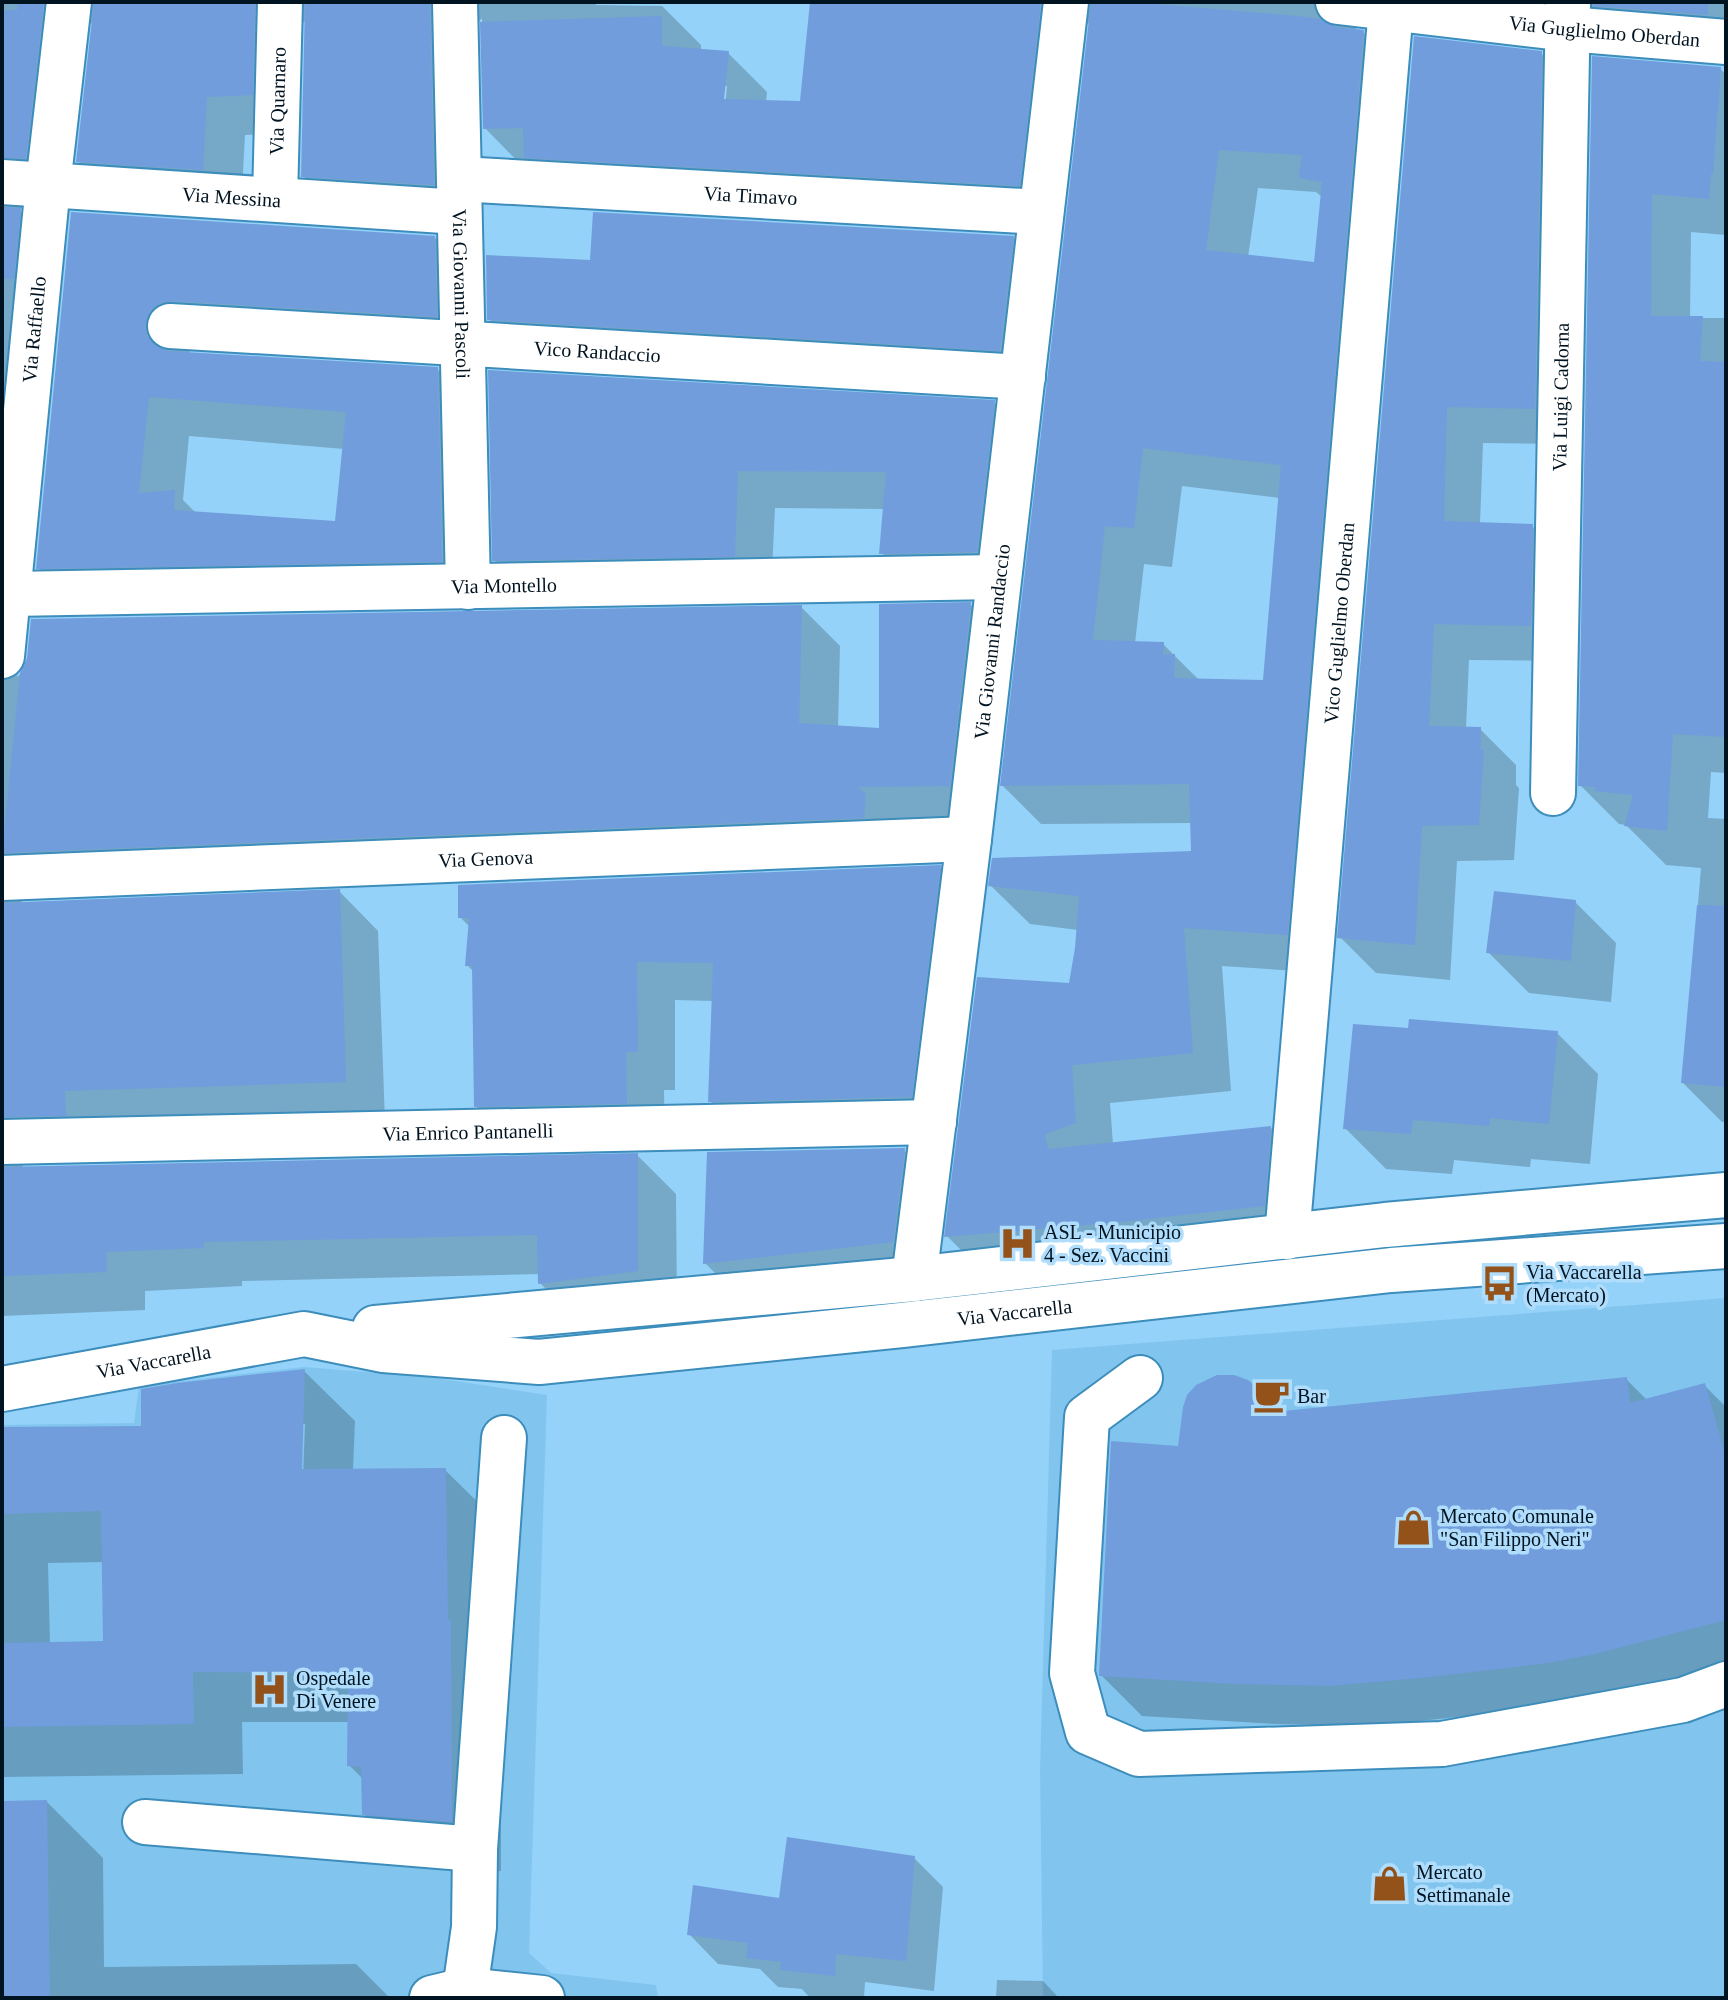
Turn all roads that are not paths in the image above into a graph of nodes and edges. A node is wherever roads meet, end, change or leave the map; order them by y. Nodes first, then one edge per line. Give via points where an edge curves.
1 (69, 2) edge
2 (280, 2) edge
3 (455, 2) edge
4 (1066, 2) edge
5 (1338, 2) edge
6 (1391, 8) junction
7 (1568, 16) edge
8 (1726, 42) edge
9 (2, 182) edge
10 (48, 185) junction
11 (459, 196) junction
12 (275, 199) junction
13 (1041, 212) junction
14 (170, 326) dead end
15 (462, 344) junction
16 (1023, 377) junction
17 (12, 463) edge
18 (998, 577) junction
19 (468, 587) junction
20 (10, 594) junction
21 (2, 656) edge
22 (1553, 793) dead end
23 (969, 839) junction
24 (2, 878) edge
25 (934, 1122) junction
26 (2, 1142) edge
27 (1726, 1195) edge
28 (1287, 1237) junction
29 (1726, 1246) edge
30 (914, 1279) junction
31 (304, 1334) junction
32 (1140, 1378) dead end
33 (2, 1389) edge
34 (504, 1438) dead end
35 (1726, 1684) edge
36 (145, 1822) dead end
37 (475, 1849) junction
38 (448, 1994) edge
39 (542, 1998) edge

1 - 10 street, Via Raffaello
2 - 12 street, Via Quarnaro
3 - 11 street, Via Giovanni Pascoli
4 - 13 street, Via Giovanni Randaccio
5 - 6 street, Via Guglielmo Oberdan
6 - 7 street, Via Guglielmo Oberdan
6 - 28 street, Vico Guglielmo Oberdan
7 - 8 street, Via Guglielmo Oberdan
7 - 22 street, Via Luigi Cadorna
9 - 10 street, Via Messina
10 - 12 street, Via Messina
10 - 17 street, Via Raffaello
11 - 12 street, Via Messina
11 - 13 street, Via Timavo
11 - 15 street, Via Giovanni Pascoli
13 - 16 street, Via Giovanni Randaccio
14 - 15 street, Vico Randaccio
15 - 16 street, Vico Randaccio
15 - 19 street, Via Giovanni Pascoli
16 - 18 street, Via Giovanni Randaccio
17 - 20 street, Via Raffaello
18 - 19 street, Via Montello
18 - 23 street, Via Giovanni Randaccio
19 - 20 street, Via Montello
20 - 21 street, Via Raffaello
23 - 24 street, Via Genova
23 - 25 street, Via Giovanni Randaccio
25 - 26 street, Via Enrico Pantanelli
25 - 30 street, Via Giovanni Randaccio
27 - 28 street, Via Vaccarella
28 - 30 street, Via Vaccarella
29 - 31 street, Via Vaccarella via 1391,1270 539,1362 383,1350
30 - 31 street, Via Vaccarella
31 - 33 street, Via Vaccarella
32 - 35 street via 1087,1417 1072,1673 1088,1732 1139,1754 1442,1744 1683,1700
34 - 37 street
36 - 37 street
37 - 38 street via 474,1927
38 - 39 street

